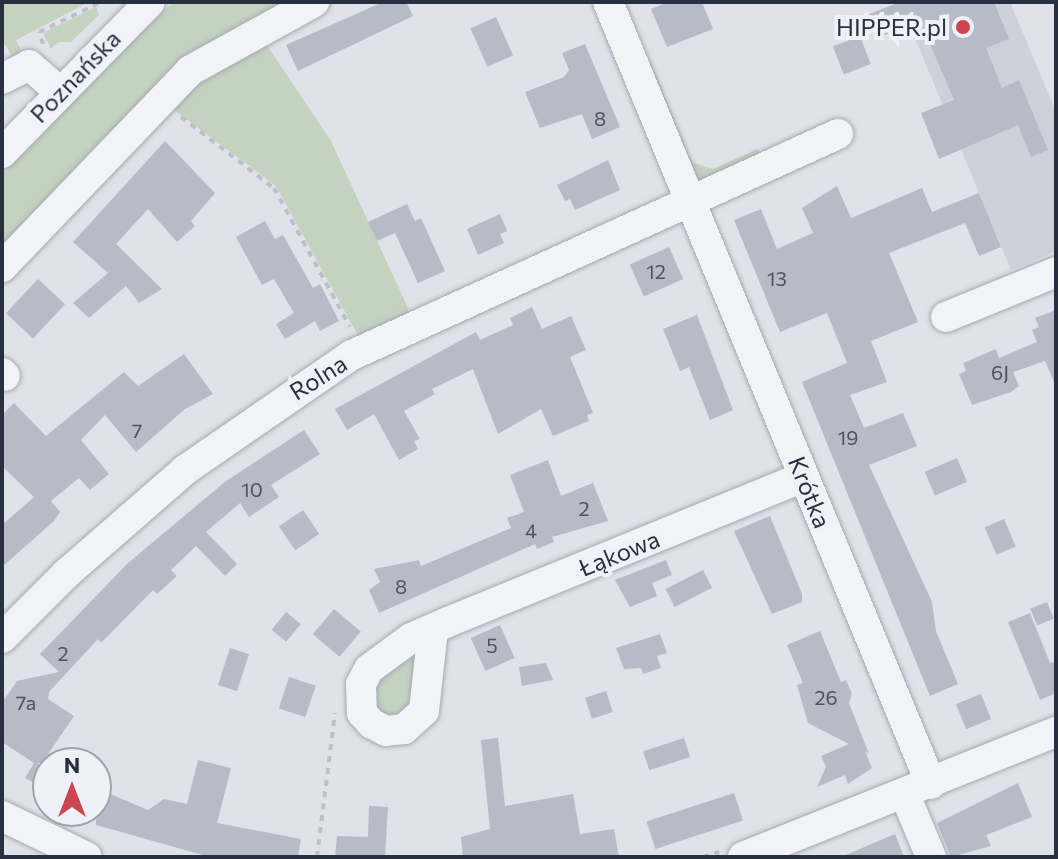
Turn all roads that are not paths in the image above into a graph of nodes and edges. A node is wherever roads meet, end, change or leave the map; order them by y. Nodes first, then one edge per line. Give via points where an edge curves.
1 (150, 2) edge
2 (314, 2) edge
3 (608, 2) edge
4 (2, 79) edge
5 (59, 91) junction
6 (838, 134) dead end
7 (2, 153) edge
8 (689, 200) junction
9 (2, 267) edge
10 (1056, 272) edge
11 (946, 317) dead end
12 (804, 477) junction
13 (433, 629) dead end
14 (2, 638) edge
15 (1056, 732) edge
16 (918, 790) junction
17 (2, 816) edge
18 (735, 854) edge
19 (87, 857) edge
20 (931, 857) edge

1 - 5 street, Poznańska
2 - 9 street via 230,44 157,100
3 - 8 street, Krótka
4 - 5 street via 29,65
5 - 7 street, Poznańska
6 - 8 street
8 - 12 street, Krótka
8 - 14 street, Rolna via 363,350 185,470
10 - 11 street
12 - 13 street, Łąkowa
12 - 16 street, Krótka
15 - 16 street
16 - 18 street
16 - 20 street, Krótka
17 - 19 street

